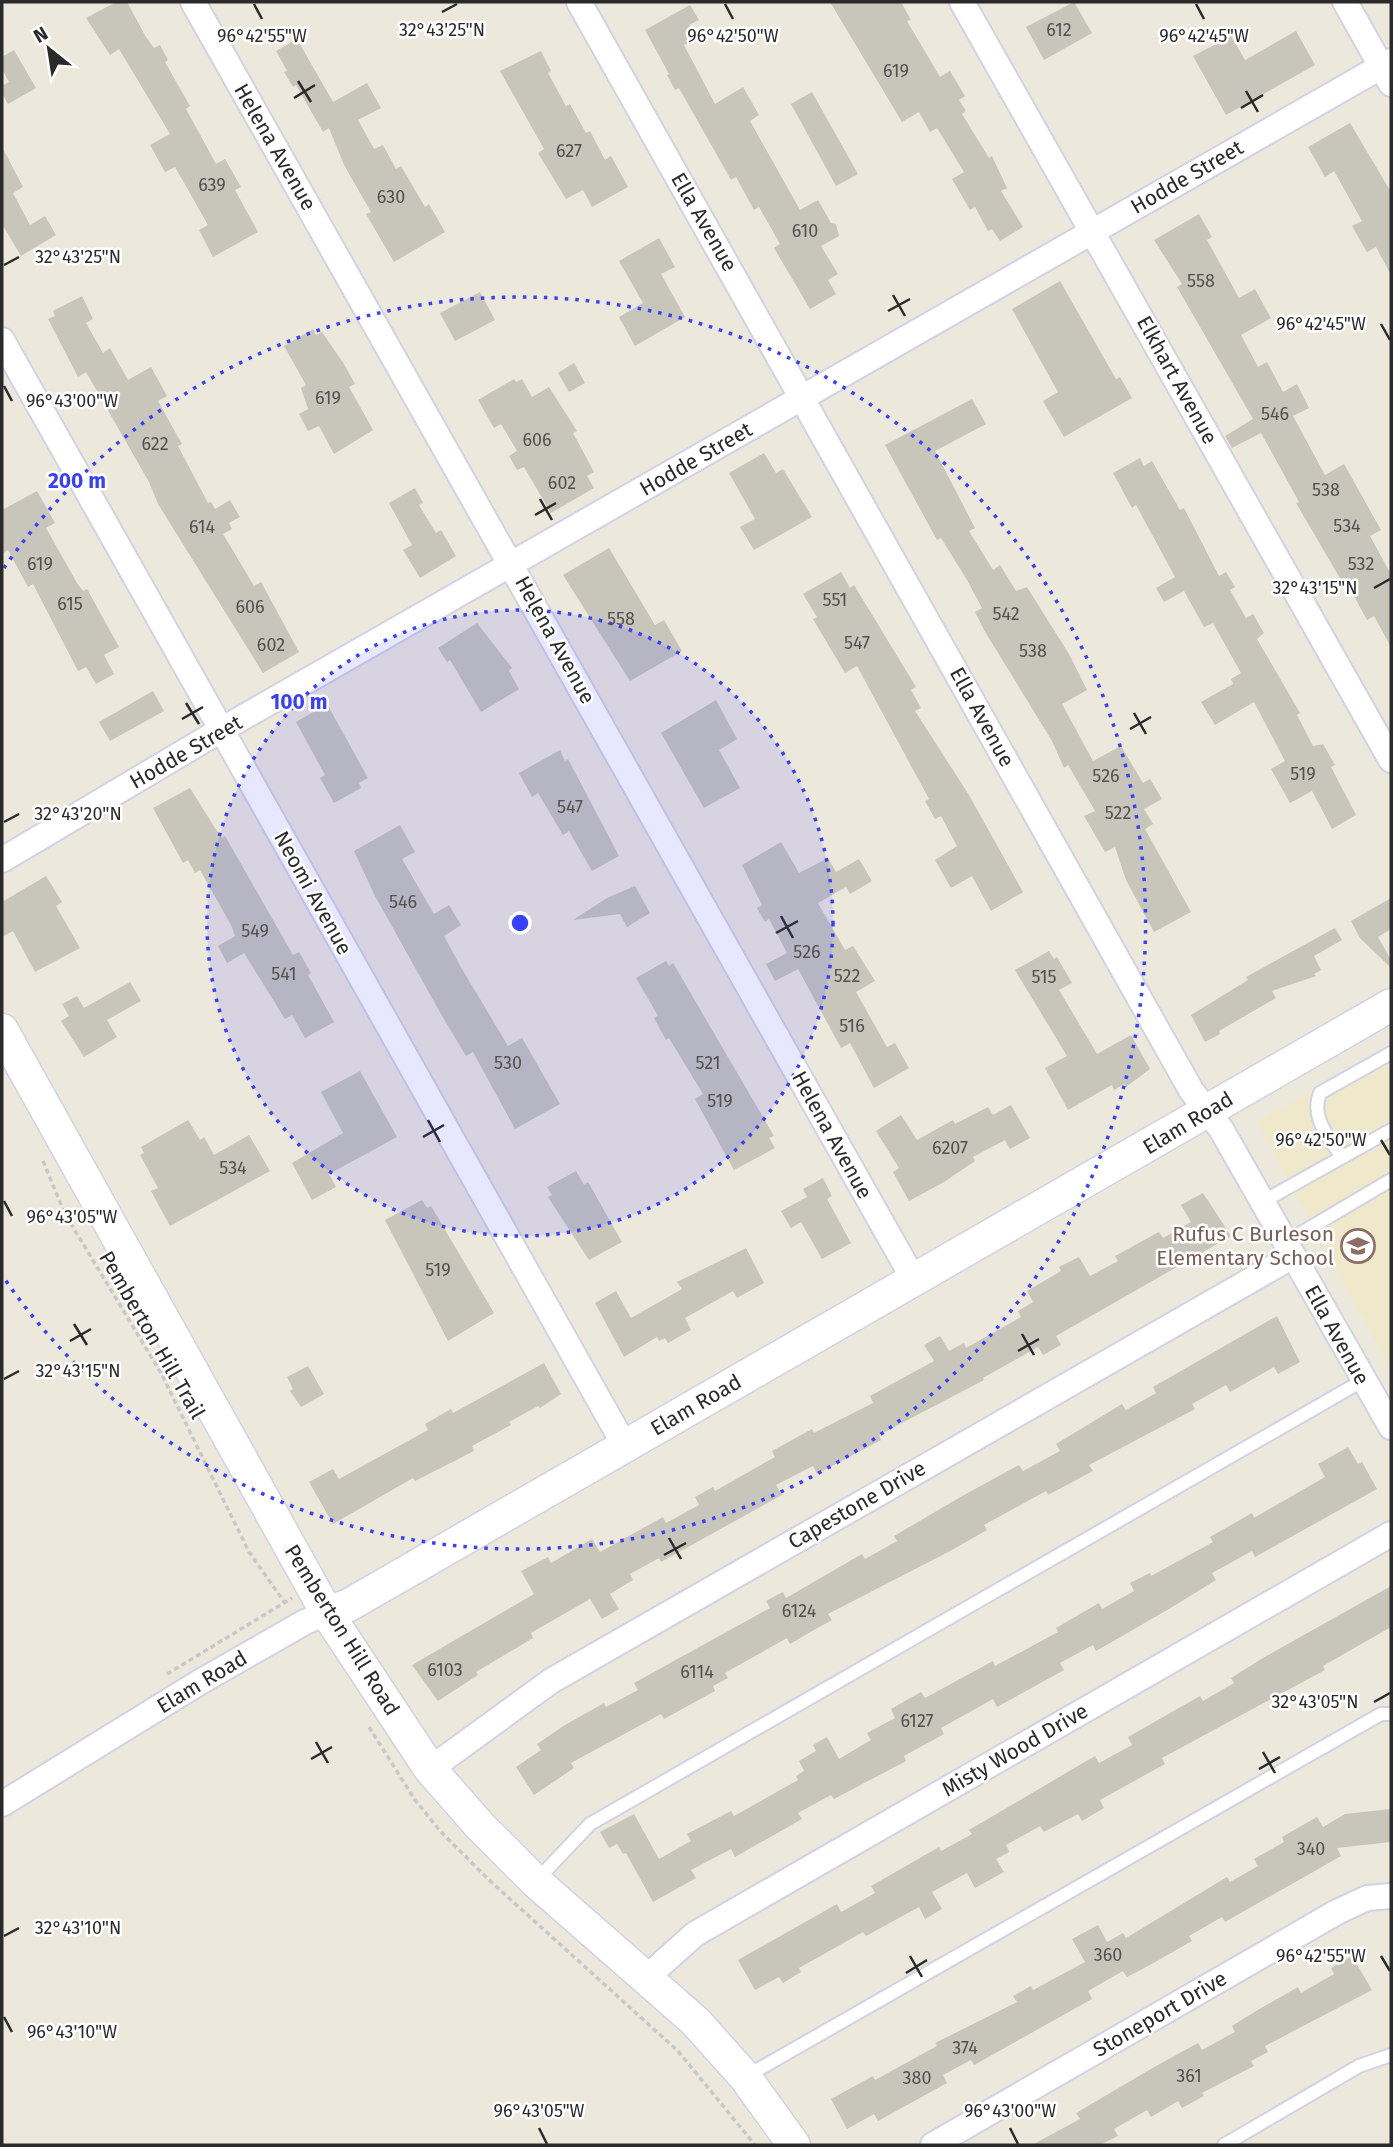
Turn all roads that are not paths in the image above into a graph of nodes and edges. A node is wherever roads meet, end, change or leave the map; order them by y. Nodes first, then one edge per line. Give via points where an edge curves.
1 (193, 2) edge
2 (579, 2) edge
3 (962, 2) edge
4 (1345, 2) edge
5 (1388, 70) edge
6 (1093, 230) junction
7 (2, 340) edge
8 (803, 397) junction
9 (512, 565) junction
10 (221, 730) junction
11 (1391, 760) edge
12 (2, 860) edge
13 (1391, 1005) edge
14 (2, 1030) edge
15 (1391, 1053) edge
16 (1207, 1112) junction
17 (1391, 1130) edge
18 (1342, 1157) junction
19 (1391, 1180) edge
20 (1262, 1202) junction
21 (1289, 1249) junction
22 (914, 1280) junction
23 (1362, 1381) junction
24 (1391, 1427) edge
25 (625, 1446) junction
26 (1391, 1534) edge
27 (327, 1613) junction
28 (1391, 1714) edge
29 (430, 1769) junction
30 (2, 1804) edge
31 (536, 1881) junction
32 (1391, 1896) edge
33 (647, 1977) junction
34 (1391, 2055) edge
35 (745, 2077) junction
36 (794, 2145) edge
37 (933, 2145) edge
38 (1224, 2145) edge

1 - 9 street, Helena Avenue
2 - 8 street, Ella Avenue
3 - 6 street, Elkhart Avenue
4 - 5 street
5 - 6 street, Hodde Street
6 - 8 street, Hodde Street
6 - 11 street, Elkhart Avenue
7 - 10 street, Neomi Avenue
8 - 9 street, Hodde Street
8 - 16 street, Ella Avenue
9 - 10 street, Hodde Street
9 - 22 street, Helena Avenue
10 - 12 street, Hodde Street
10 - 25 street, Neomi Avenue
13 - 16 street, Elam Road
14 - 27 street, Pemberton Hill Road
15 - 18 lane via 1320,1093 1315,1105 1317,1118
16 - 20 street, Ella Avenue
16 - 22 street, Elam Road
17 - 18 lane
18 - 20 lane
19 - 21 lane
20 - 21 street, Ella Avenue
21 - 23 street, Ella Avenue
21 - 29 street, Capestone Drive via 551,1681
22 - 25 street, Elam Road
23 - 24 street, Ella Avenue
23 - 31 lane via 590,1824
25 - 27 street, Elam Road via 349,1605
26 - 33 street, Misty Wood Drive via 695,1934
27 - 29 street, Pemberton Hill Road
27 - 30 street, Elam Road via 200,1682
28 - 35 lane via 1381,1714
29 - 31 street, Pemberton Hill Road
31 - 33 street, Pemberton Hill Road
32 - 37 street, Stoneport Drive via 1367,1898 1337,1912
33 - 35 street, Pemberton Hill Road
34 - 38 lane via 1359,2066
35 - 36 street, Pemberton Hill Road

